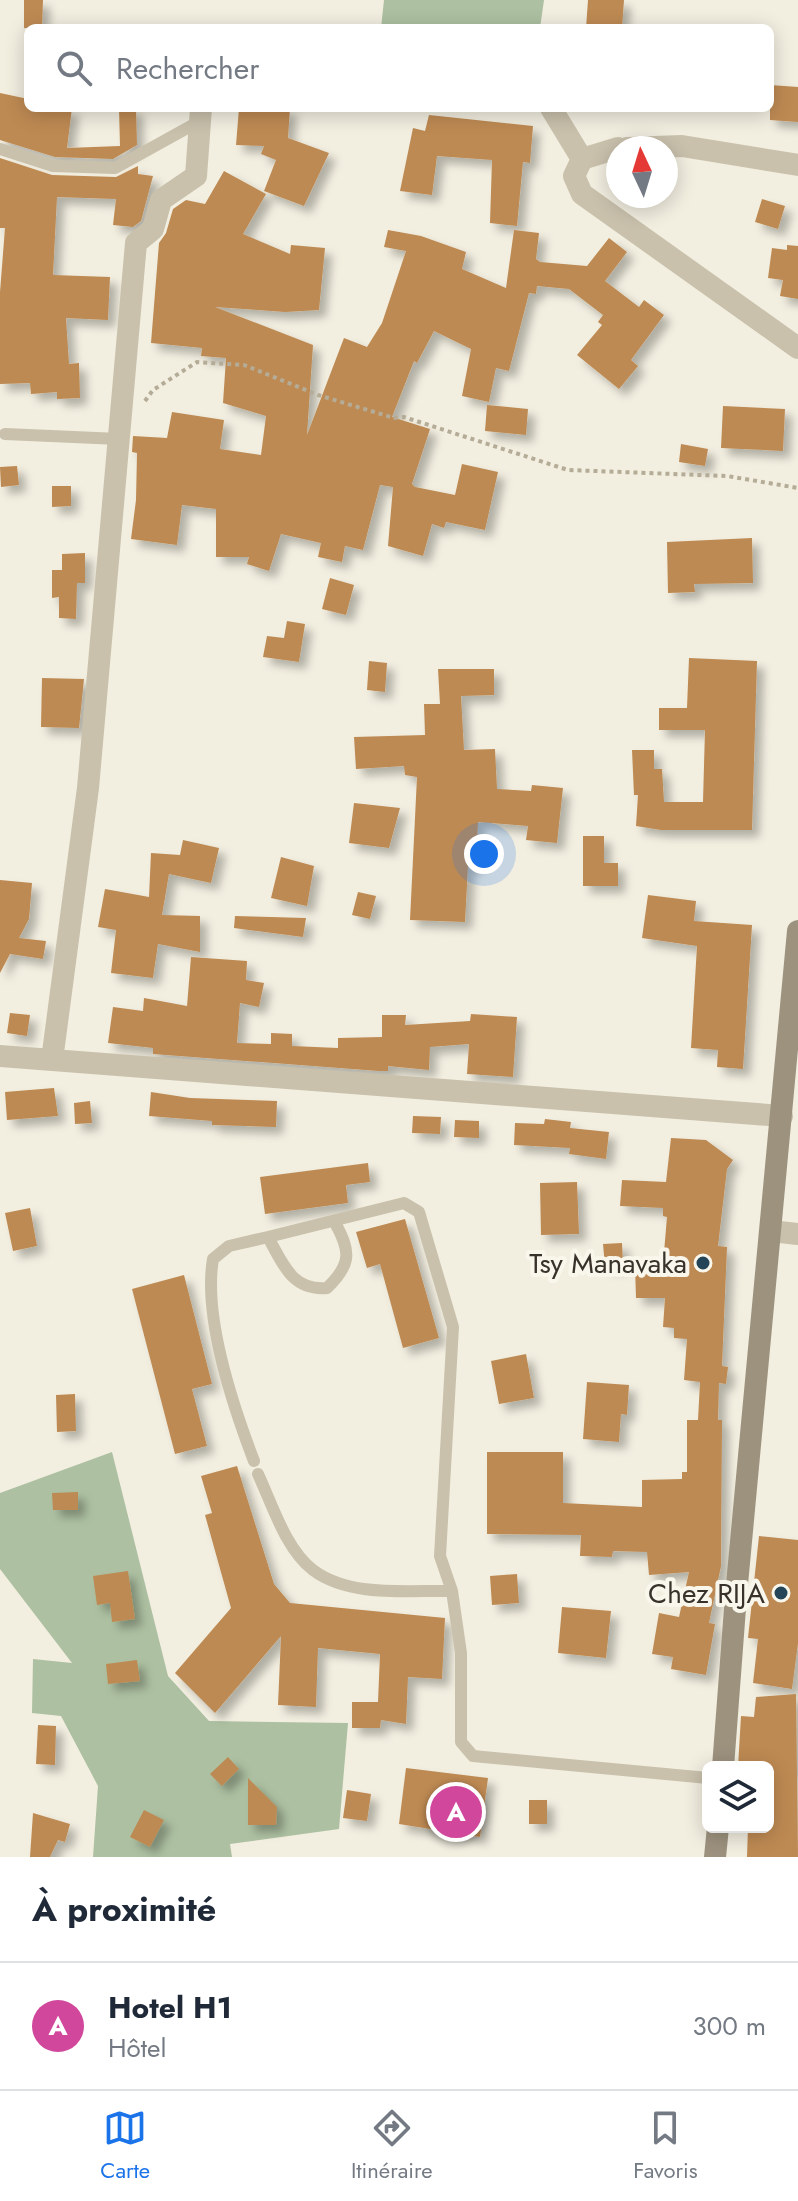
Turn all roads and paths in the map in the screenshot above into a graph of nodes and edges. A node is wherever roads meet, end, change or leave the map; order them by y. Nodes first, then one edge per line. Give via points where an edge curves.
1 (553, 112) edge
2 (201, 114) edge
3 (678, 146) edge
4 (0, 149) edge
5 (606, 152) edge
6 (582, 159) junction
7 (798, 165) edge
8 (798, 348) edge
9 (144, 402) dead end
10 (5, 434) dead end
11 (119, 439) junction
12 (798, 488) edge
13 (798, 931) edge
14 (794, 1026) edge
15 (0, 1056) edge
16 (52, 1060) junction
17 (782, 1116) junction
18 (334, 1221) junction
19 (771, 1231) junction
20 (798, 1234) edge
21 (268, 1237) junction
22 (452, 1591) junction
23 (723, 1761) edge
24 (702, 1777) edge
25 (717, 1833) edge
26 (715, 1857) edge

1 - 6 street
2 - 4 lane via 115,168 53,166
2 - 11 street via 196,176 161,200 153,229 136,243
3 - 7 street
5 - 6 street
6 - 8 street via 574,176 582,194
9 - 12 path via 153,390 197,362 244,365 318,395 568,470 727,476
10 - 11 lane
11 - 16 street via 88,788
13 - 14 main road
14 - 17 main road
15 - 16 street
16 - 17 street
17 - 19 main road
18 - 21 lane
18 - 21 lane via 347,1255 343,1272 327,1288 310,1289 293,1280
18 - 22 lane via 404,1203 419,1212 426,1231 453,1327 440,1556
19 - 20 street
19 - 23 main road
21 - 22 lane via 221,1252 213,1259 208,1285 232,1405 284,1530 313,1570 356,1588
22 - 24 lane via 461,1653 461,1742 473,1756
25 - 26 main road

